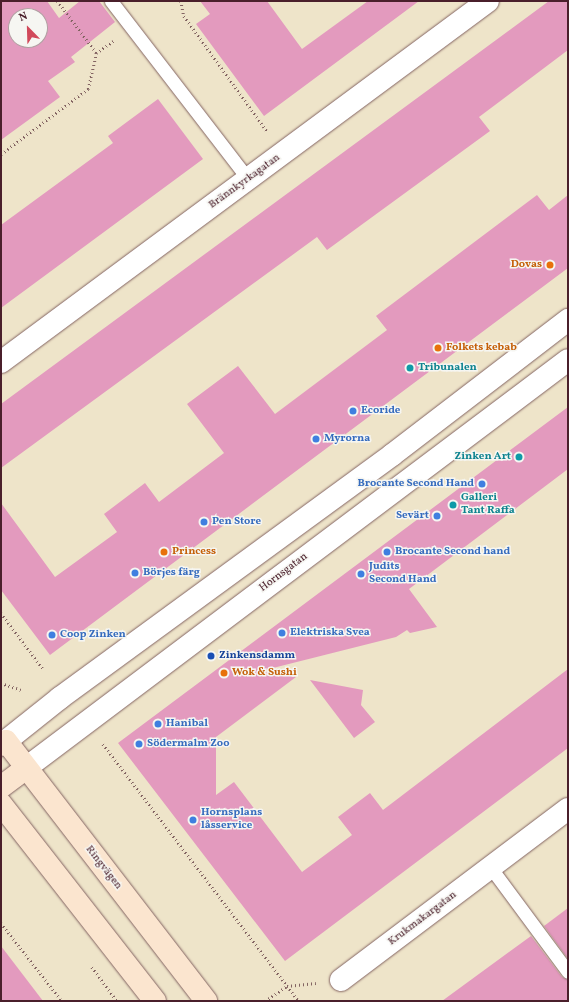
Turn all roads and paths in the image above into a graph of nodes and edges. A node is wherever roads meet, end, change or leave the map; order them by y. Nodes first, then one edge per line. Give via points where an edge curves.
1 (57, 1) edge
2 (111, 1) edge
3 (181, 1) edge
4 (488, 1) edge
5 (249, 106) dead end
6 (1, 154) edge
7 (249, 180) junction
8 (568, 320) edge
9 (568, 360) edge
10 (1, 362) edge
11 (1, 613) edge
12 (44, 670) dead end
13 (1, 683) edge
14 (20, 690) dead end
15 (3, 740) edge
16 (103, 744) dead end
17 (26, 768) junction
18 (1, 787) edge
19 (1, 804) edge
20 (568, 809) edge
21 (491, 868) junction
22 (1, 923) edge
23 (568, 972) edge
24 (341, 980) joint
25 (287, 986) junction
26 (62, 1001) edge
27 (156, 1001) edge
28 (206, 1001) edge
29 (265, 1001) edge
30 (299, 1001) edge

1 - 6 path via 96,52 88,89
2 - 7 lane
3 - 5 path via 184,16
4 - 7 street, Brännkyrkagatan
7 - 10 street, Brännkyrkagatan
8 - 15 street via 392,454
9 - 17 street, Hornsgatan
11 - 12 path
13 - 14 path
15 - 17 main road, Ringvägen
16 - 25 path
17 - 18 main road, Hornsgatan
17 - 28 main road, Ringvägen
19 - 27 main road
20 - 21 street, Krukmakargatan
21 - 23 lane
21 - 24 street, Krukmakargatan
22 - 26 path
24 - 25 path
25 - 29 path
25 - 30 path

